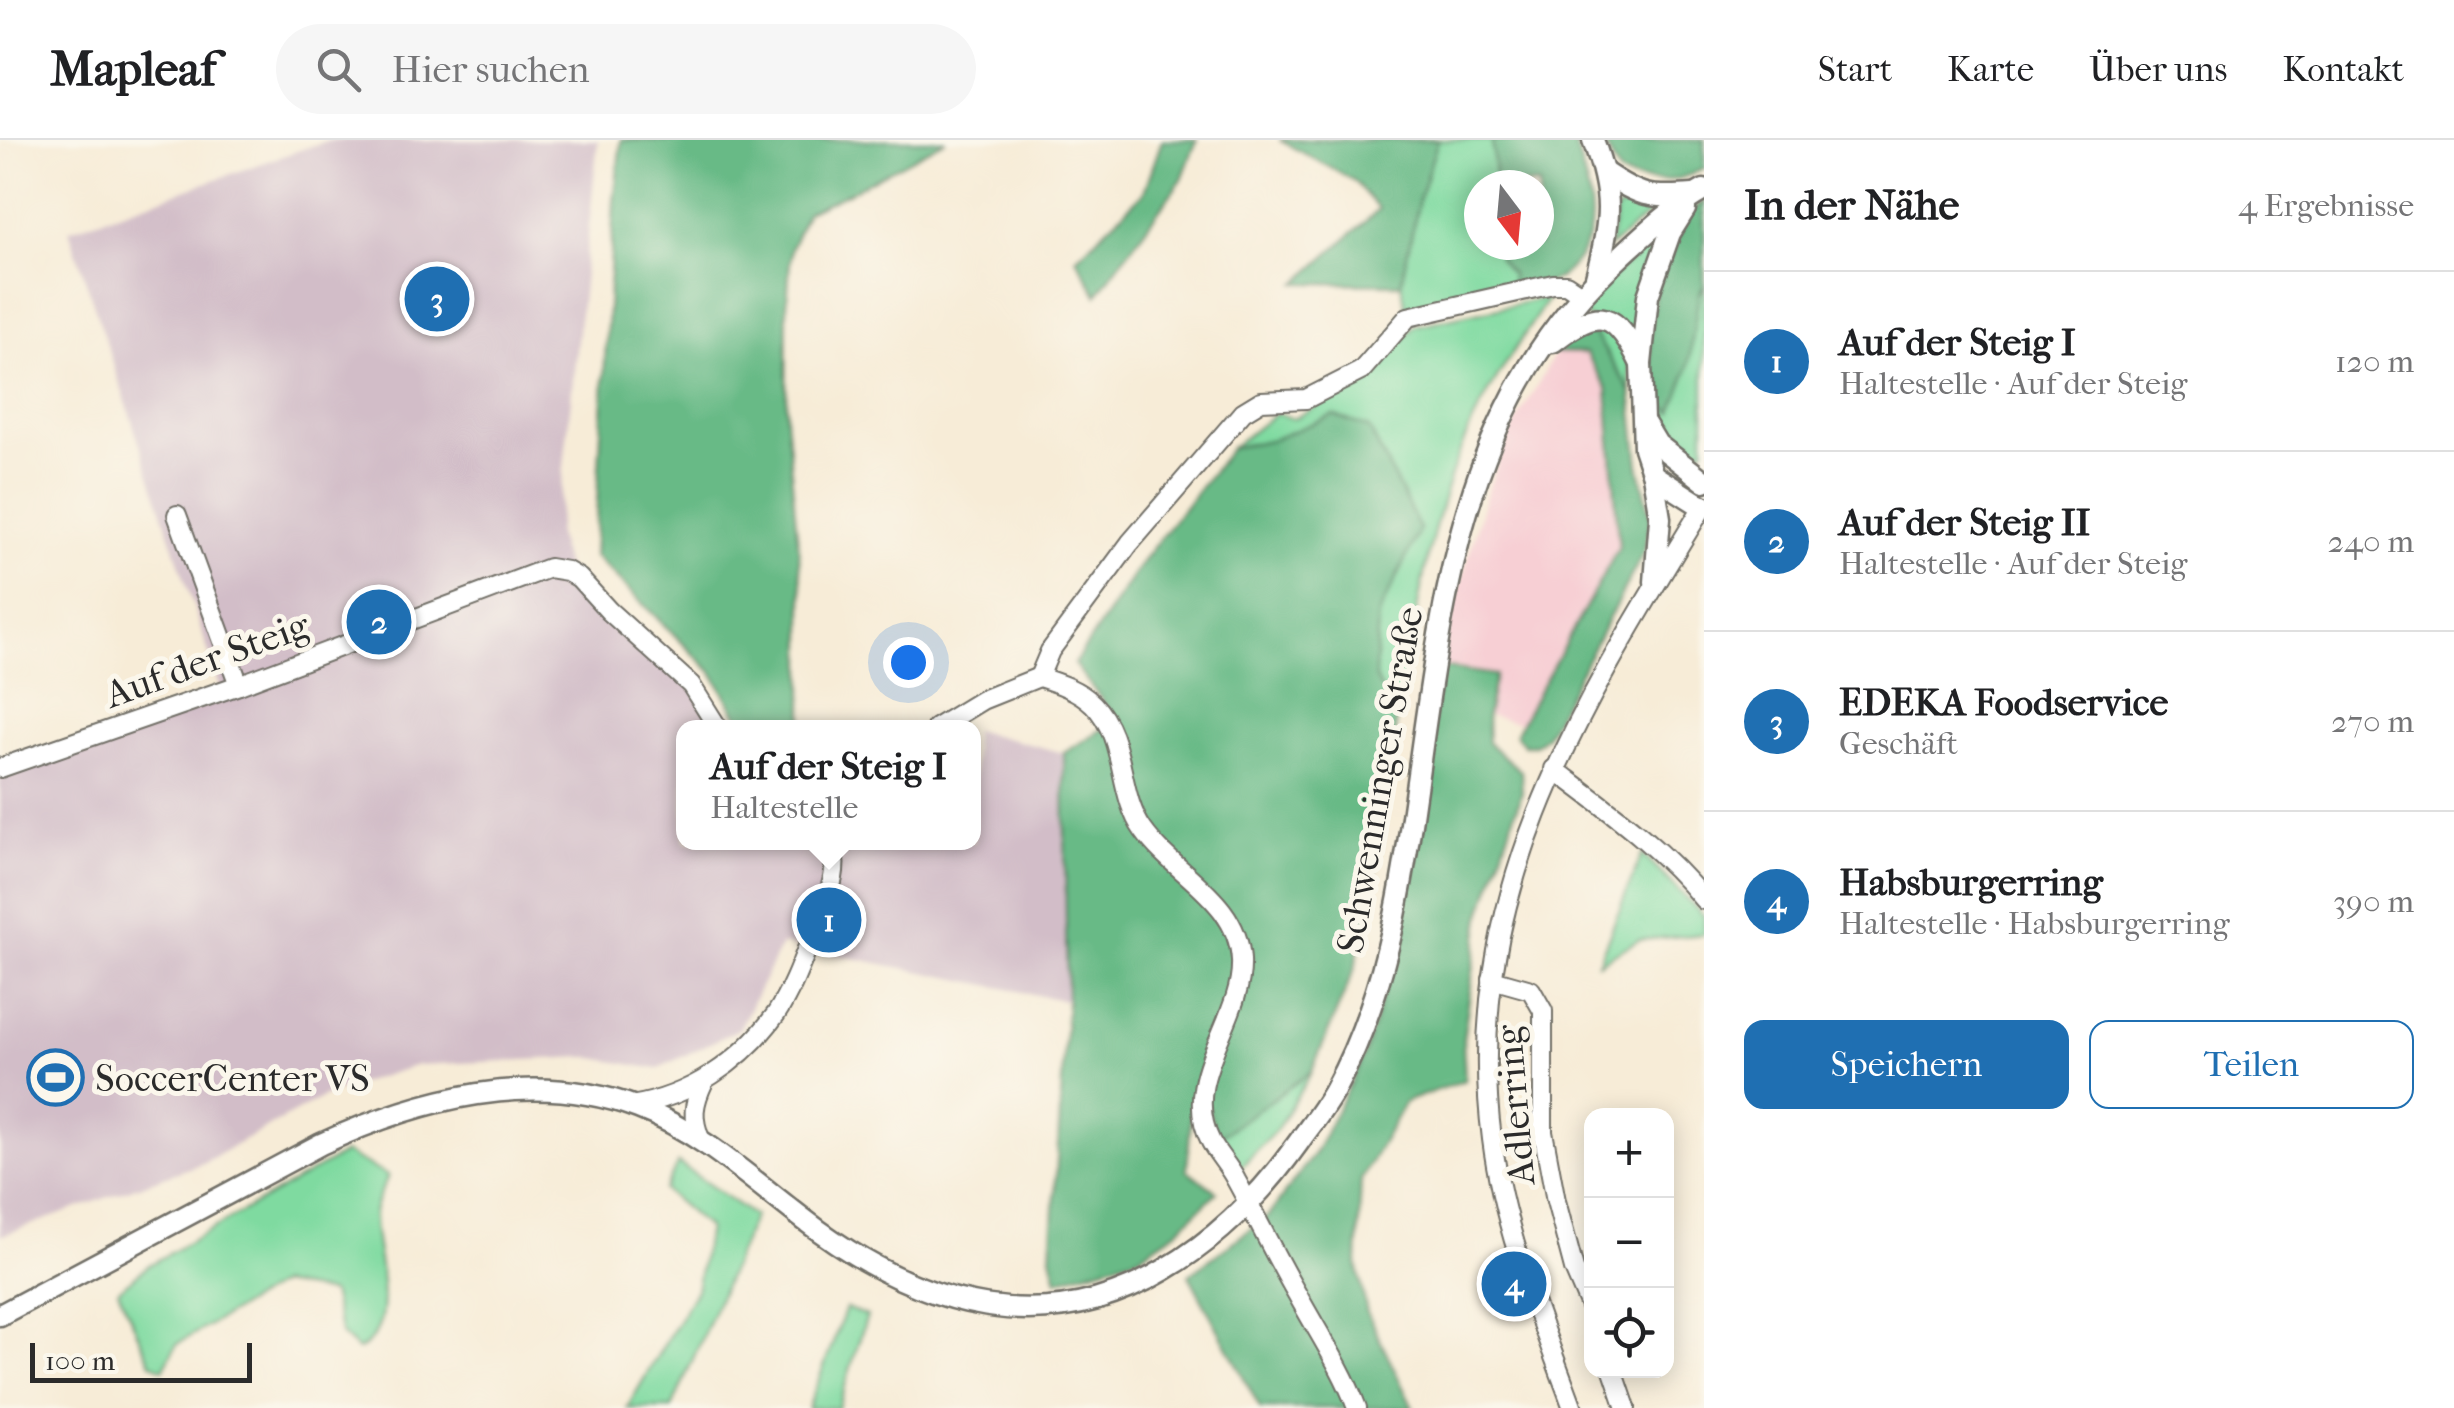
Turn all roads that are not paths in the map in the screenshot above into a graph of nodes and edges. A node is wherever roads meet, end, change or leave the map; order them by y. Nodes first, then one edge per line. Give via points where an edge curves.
1 (1593, 140) edge
2 (1605, 172) junction
3 (1700, 192) edge
4 (1588, 286) junction
5 (1535, 355) junction
6 (1641, 364) junction
7 (1644, 422) junction
8 (1704, 457) edge
9 (1672, 458) junction
10 (1653, 475) junction
11 (1704, 482) edge
12 (1704, 507) edge
13 (176, 515) dead end
14 (1655, 582) junction
15 (1039, 677) junction
16 (239, 685) junction
17 (713, 720) edge
18 (949, 720) edge
19 (0, 768) edge
20 (1554, 769) junction
21 (832, 850) edge
22 (1704, 900) edge
23 (1492, 979) junction
24 (704, 1080) junction
25 (631, 1106) junction
26 (702, 1141) junction
27 (1248, 1205) junction
28 (1584, 1293) edge
29 (0, 1315) edge
30 (1616, 1378) edge
31 (1357, 1408) edge
32 (1573, 1408) edge
33 (1626, 1408) edge

1 - 2 main road
2 - 3 main road via 1636,194
2 - 4 main road via 1610,212
3 - 4 main road, Schwenninger Straße
3 - 6 main road via 1670,233 1658,265
4 - 5 main road, Schwenninger Straße
4 - 15 street via 1553,284 1408,317 1361,372 1306,399 1261,400 1242,412 1130,543 1050,651
5 - 6 main road via 1579,321 1594,318 1616,324
5 - 27 main road, Schwenninger Straße via 1501,415 1468,503 1381,978 1334,1092
6 - 7 main road
7 - 9 main road
7 - 10 main road
8 - 9 main road
9 - 11 main road
10 - 12 main road
10 - 14 main road via 1660,518
12 - 14 street
13 - 16 street
14 - 20 street
15 - 18 street
15 - 27 street via 1094,705 1108,724 1143,830 1225,911 1238,936 1236,994 1212,1050 1202,1100 1210,1140
16 - 17 street, Auf der Steig via 549,568 579,578 692,685
16 - 19 street, Auf der Steig
20 - 22 street via 1631,827
20 - 23 street via 1520,854
21 - 24 street via 830,888 776,1012
23 - 28 street, Adlerring via 1531,990 1543,1012 1543,1132
23 - 32 street via 1492,1138 1512,1233
24 - 25 street
24 - 26 street via 693,1110
25 - 26 main road, Schwenninger Straße
25 - 29 main road, Schwenninger Straße via 522,1090 478,1093 369,1122
26 - 27 main road, Schwenninger Straße via 818,1230 917,1289 1015,1309 1084,1303 1134,1286 1205,1244
27 - 31 street
30 - 33 street

